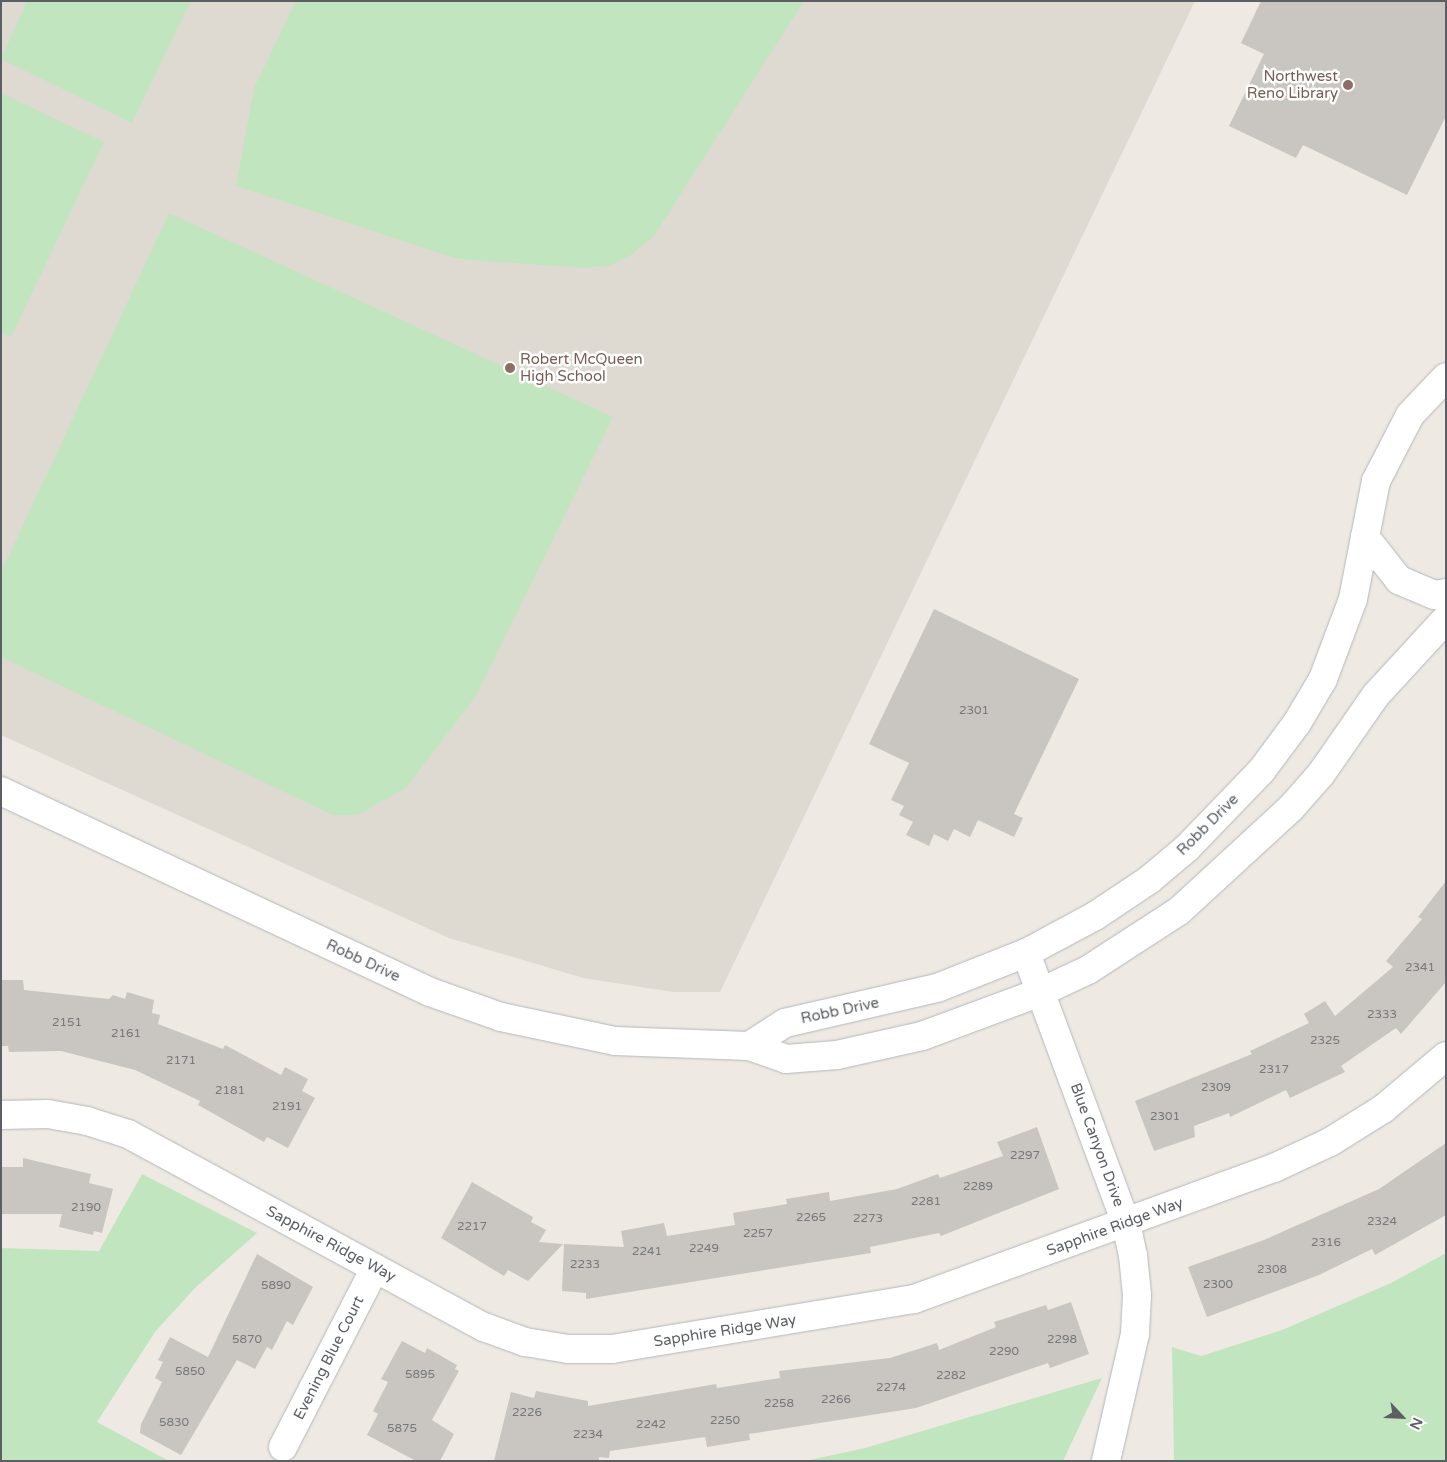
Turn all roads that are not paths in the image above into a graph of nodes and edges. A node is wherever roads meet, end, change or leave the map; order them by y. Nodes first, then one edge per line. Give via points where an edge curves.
1 (1446, 377) edge
2 (1365, 537) junction
3 (1446, 593) edge
4 (1446, 619) edge
5 (1, 791) edge
6 (1026, 953) junction
7 (1041, 992) junction
8 (749, 1046) junction
9 (1446, 1056) edge
10 (1, 1115) edge
11 (1126, 1223) junction
12 (375, 1268) junction
13 (282, 1447) dead end
14 (1106, 1461) edge

1 - 2 street, Robb Drive via 1418,404 1392,445 1376,481
2 - 3 street via 1399,580 1435,594
2 - 6 street, Robb Drive via 1353,599 1323,679 1297,723 1262,770 1187,848 1149,880
4 - 7 street, Robb Drive via 1376,695 1321,774 1235,863 1138,940
5 - 8 street, Robb Drive via 439,996 501,1017 579,1035 650,1045
6 - 7 street, Blue Canyon Drive
6 - 8 street, Robb Drive via 928,990 785,1023
7 - 8 street, Robb Drive via 922,1036 837,1055 786,1059
7 - 11 street, Blue Canyon Drive
9 - 11 street, Sapphire Ridge Way via 1383,1109 1330,1142 1274,1168
10 - 12 street, Sapphire Ridge Way via 48,1114 87,1121 128,1134
11 - 12 street, Sapphire Ridge Way via 914,1299 612,1349 568,1349 525,1342 484,1327
11 - 14 street, Blue Canyon Drive via 1137,1295 1135,1334
12 - 13 street, Evening Blue Court

